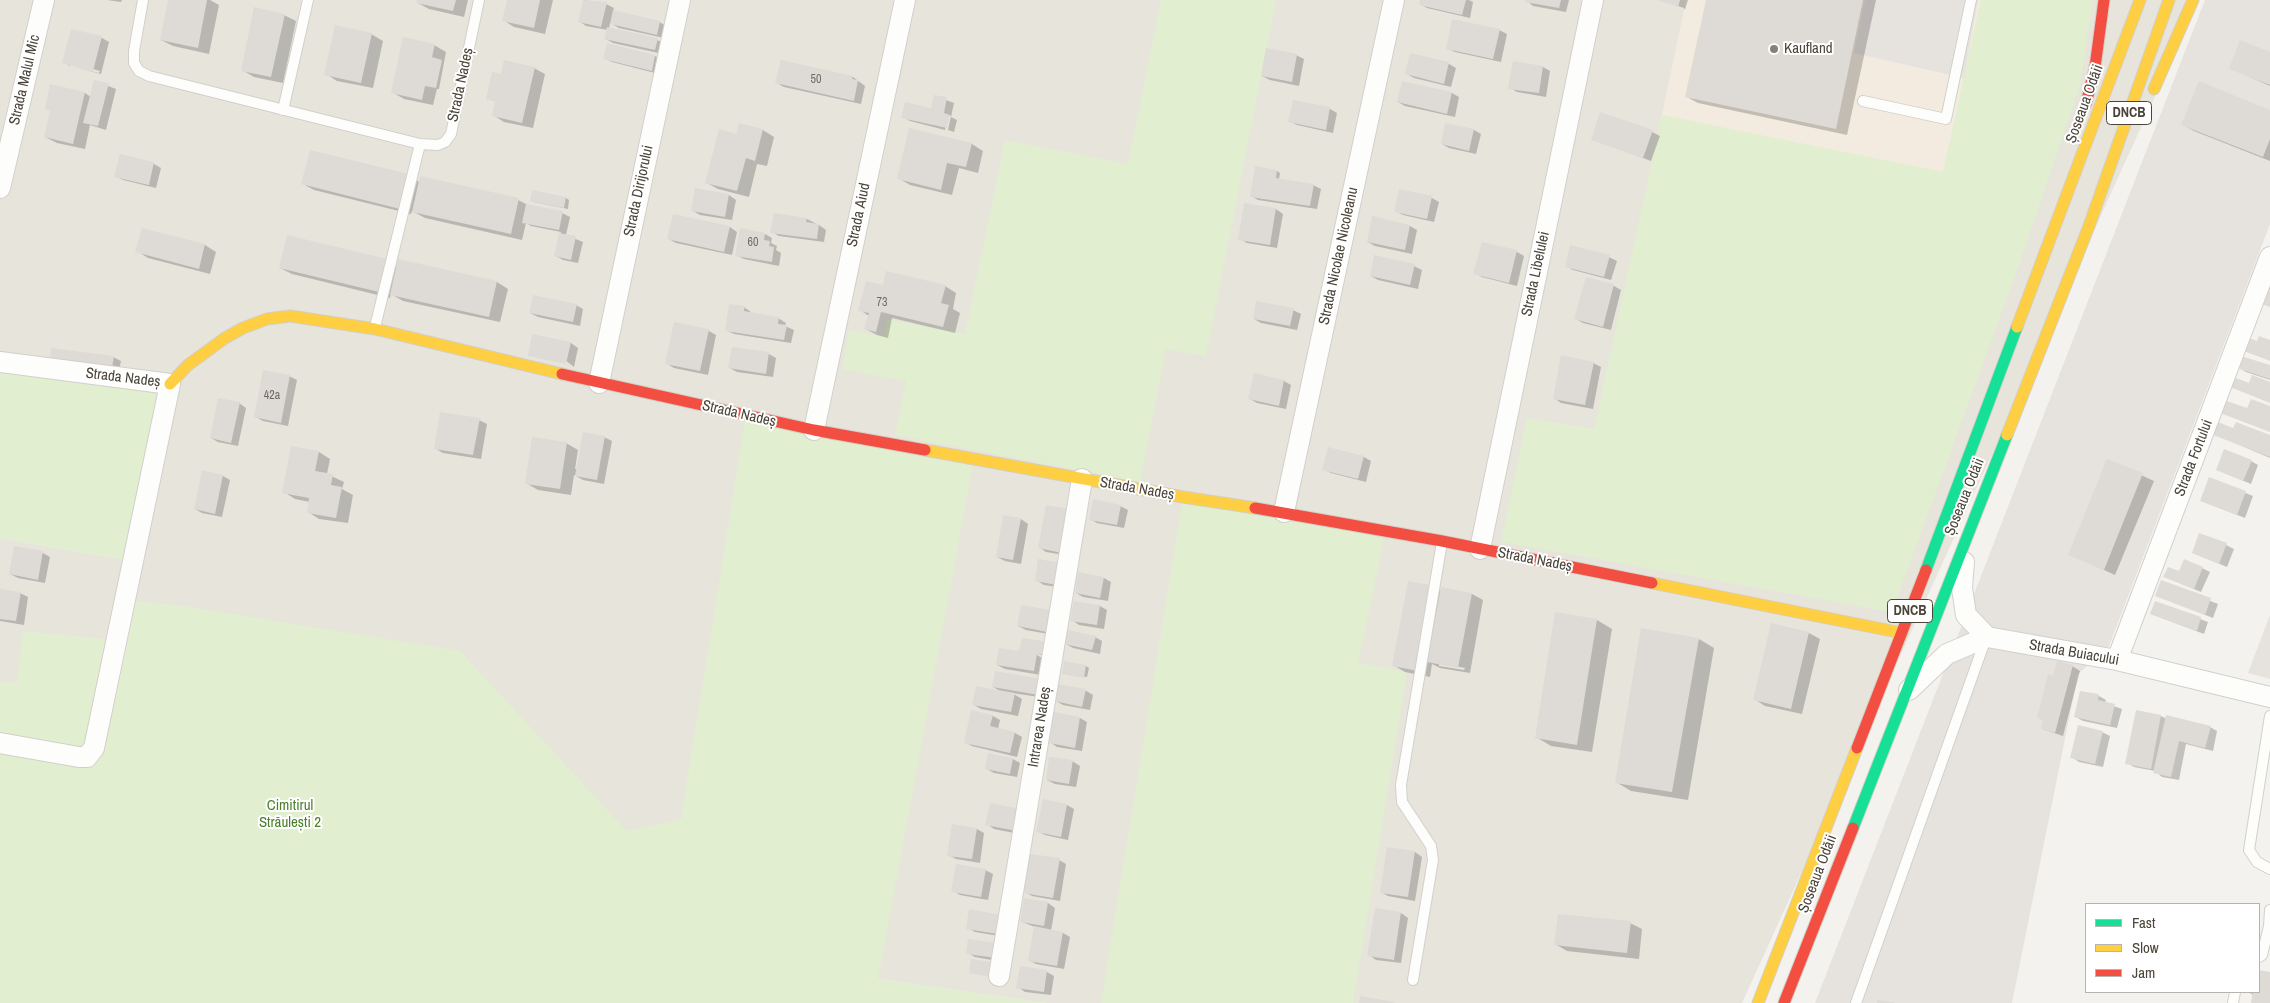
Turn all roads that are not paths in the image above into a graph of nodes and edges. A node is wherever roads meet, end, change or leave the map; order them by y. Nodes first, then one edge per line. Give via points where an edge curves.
1 (44, 0) edge
2 (143, 0) edge
3 (308, 0) edge
4 (479, 0) edge
5 (680, 0) edge
6 (905, 0) edge
7 (1394, 0) edge
8 (1593, 0) edge
9 (1971, 0) edge
10 (2104, 0) edge
11 (2140, 0) edge
12 (2169, 0) edge
13 (2193, 0) edge
14 (2150, 97) dead end
15 (1864, 101) dead end
16 (283, 110) junction
17 (2138, 122) dead end
18 (420, 144) junction
19 (0, 188) edge
20 (2059, 217) junction
21 (2089, 226) junction
22 (2270, 257) edge
23 (375, 329) junction
24 (0, 362) edge
25 (599, 382) junction
26 (170, 384) junction
27 (814, 430) junction
28 (1082, 479) junction
29 (1284, 512) junction
30 (1967, 534) junction
31 (1442, 541) junction
32 (1480, 548) junction
33 (1902, 633) junction
34 (1987, 637) junction
35 (2117, 660) junction
36 (1904, 694) junction
37 (2270, 697) edge
38 (2270, 716) edge
39 (0, 743) edge
40 (2270, 869) edge
41 (2270, 910) edge
42 (2260, 956) edge
43 (999, 976) dead end
44 (1413, 980) dead end
45 (1758, 1003) edge
46 (1784, 1003) edge
47 (1856, 1003) edge

1 - 19 street, Strada Malul Mic
2 - 16 lane, Strada Nadeș via 134,51 134,63 139,71
3 - 16 lane
4 - 18 lane, Strada Nadeș via 451,134 446,142 438,145
5 - 25 street, Strada Dirijorului
6 - 27 street, Strada Aiud
7 - 29 street, Strada Nicolae Nicoleanu
8 - 32 street, Strada Libelulei
9 - 15 lane via 1946,119
10 - 20 main road via 2094,67
11 - 20 main road, Șoseaua Odăii / DNCB
12 - 21 main road, Șoseaua Odăii / DNCB
13 - 14 main road
16 - 18 lane, Strada Nadeș
17 - 21 main road
18 - 23 lane
20 - 33 main road, Șoseaua Odăii / DNCB
21 - 30 main road, Șoseaua Odăii / DNCB
22 - 35 street, Strada Fortului
23 - 25 main road, Strada Nadeș
23 - 26 main road, Strada Nadeș via 290,316 267,319 243,328 207,350
24 - 26 street, Strada Nadeș
25 - 27 main road, Strada Nadeș
26 - 39 street via 94,748 87,757
27 - 28 main road, Strada Nadeș
28 - 29 main road, Strada Nadeș
28 - 43 street, Intrarea Nadeș
29 - 31 main road, Strada Nadeș
30 - 34 street via 1962,588 1966,615
30 - 36 main road, Șoseaua Odăii / DNCB
31 - 32 main road, Strada Nadeș
31 - 44 lane via 1401,785 1402,802 1431,846 1433,860
32 - 33 main road, Strada Nadeș
33 - 45 main road, Șoseaua Odăii / DNCB
34 - 35 street, Strada Buiacului
34 - 36 street via 1947,654
34 - 47 lane
35 - 37 street, Strada Buiacului
36 - 46 main road, Șoseaua Odăii / DNCB
38 - 40 lane via 2249,850 2257,862
41 - 42 lane

